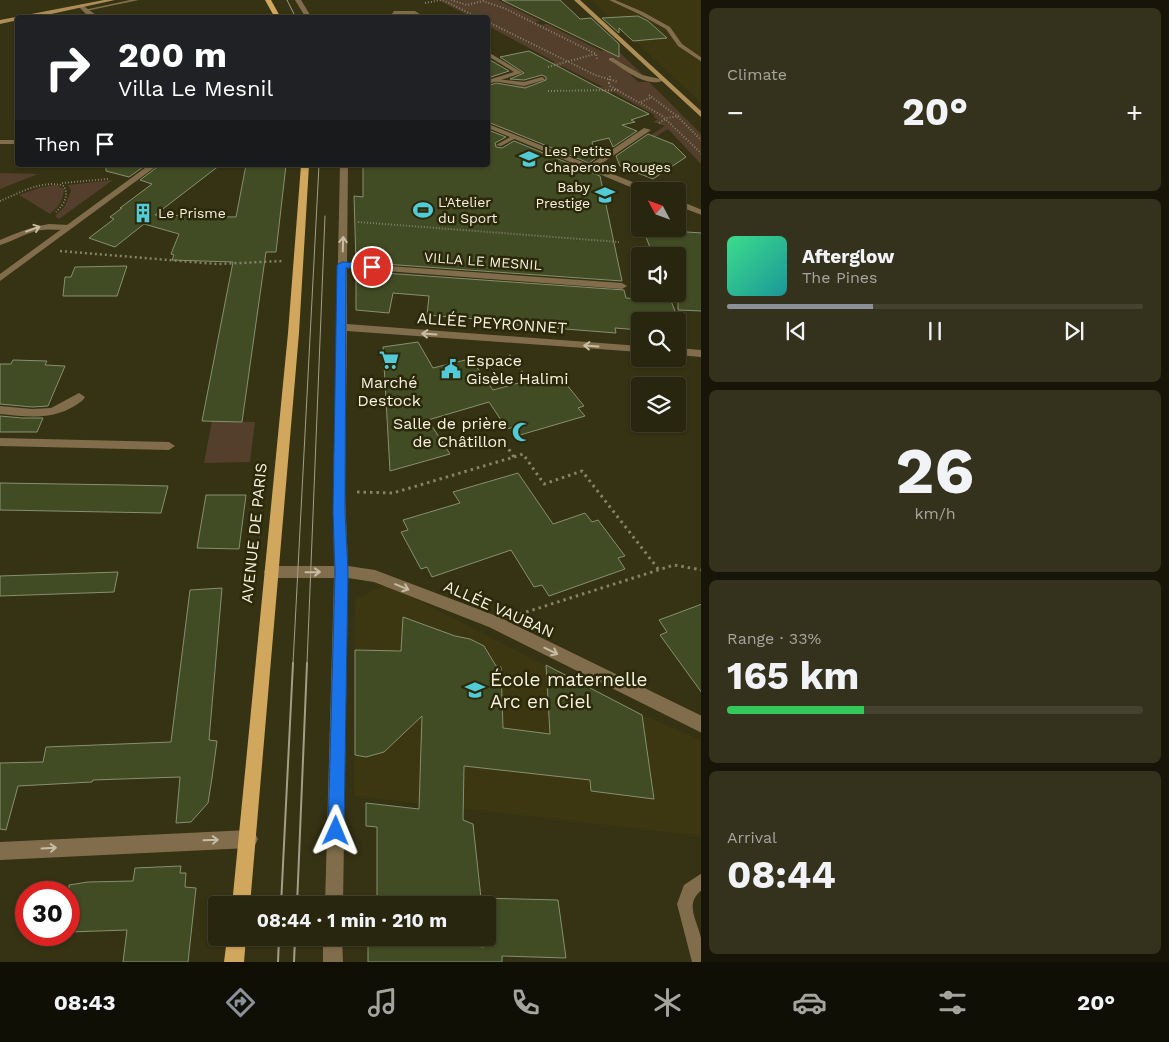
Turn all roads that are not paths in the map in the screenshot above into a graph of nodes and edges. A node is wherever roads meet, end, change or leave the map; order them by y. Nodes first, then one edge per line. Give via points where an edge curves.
1 (112, 0) edge
2 (137, 0) edge
3 (268, 0) edge
4 (298, 0) edge
5 (577, 0) edge
6 (611, 0) edge
7 (83, 8) junction
8 (394, 13) dead end
9 (40, 15) edge
10 (93, 15) edge
11 (276, 15) edge
12 (307, 15) edge
13 (418, 15) edge
14 (15, 19) edge
15 (0, 22) edge
16 (490, 55) edge
17 (611, 59) dead end
18 (701, 60) edge
19 (542, 79) dead end
20 (662, 80) junction
21 (491, 82) edge
22 (701, 115) edge
23 (490, 127) edge
24 (647, 130) dead end
25 (514, 137) junction
26 (0, 142) edge
27 (15, 142) edge
28 (499, 145) dead end
29 (151, 167) edge
30 (305, 167) edge
31 (344, 167) edge
32 (589, 168) junction
33 (631, 185) edge
34 (686, 207) edge
35 (701, 213) edge
36 (69, 227) junction
37 (0, 243) edge
38 (342, 265) junction
39 (0, 278) edge
40 (622, 286) dead end
41 (341, 327) junction
42 (631, 349) edge
43 (686, 353) edge
44 (701, 354) edge
45 (79, 397) dead end
46 (0, 410) edge
47 (0, 442) edge
48 (170, 446) dead end
49 (271, 572) junction
50 (341, 572) junction
51 (701, 725) edge
52 (249, 838) junction
53 (0, 851) edge
54 (701, 881) edge
55 (242, 896) edge
56 (334, 896) edge
57 (236, 946) edge
58 (333, 946) edge
59 (234, 962) edge
60 (333, 962) edge
61 (700, 962) edge

1 - 7 main road
2 - 7 lane
3 - 11 main road
4 - 12 street
5 - 20 main road
6 - 18 lane via 668,28 680,45
7 - 9 main road
7 - 10 street
8 - 13 street via 405,11
14 - 15 main road
16 - 21 street via 518,73
17 - 20 lane via 638,78
19 - 21 lane via 524,84
20 - 22 main road
23 - 25 street
24 - 32 street
25 - 28 lane
25 - 32 street
26 - 27 street
29 - 36 street
30 - 49 main road, AVENUE DE PARIS via 301,261
38 -> 31 street
32 - 33 street
34 - 35 street
37 -> 36 lane via 36,227
36 - 39 street
38 - 40 street, VILLA LE MESNIL
38 - 41 street
42 -> 41 street, ALLÉE PEYRONNET
41 - 50 street
43 - 44 street
45 - 46 street via 59,411 45,414
47 - 48 street
49 -> 50 street, ALLÉE VAUBAN
49 - 52 main road, AVENUE DE PARIS
50 -> 51 street, ALLÉE VAUBAN via 375,576 494,622
50 - 56 street
53 -> 52 street
52 - 55 main road, AVENUE DE PARIS
54 - 61 lane via 689,890 684,904
57 - 59 main road
58 - 60 street

